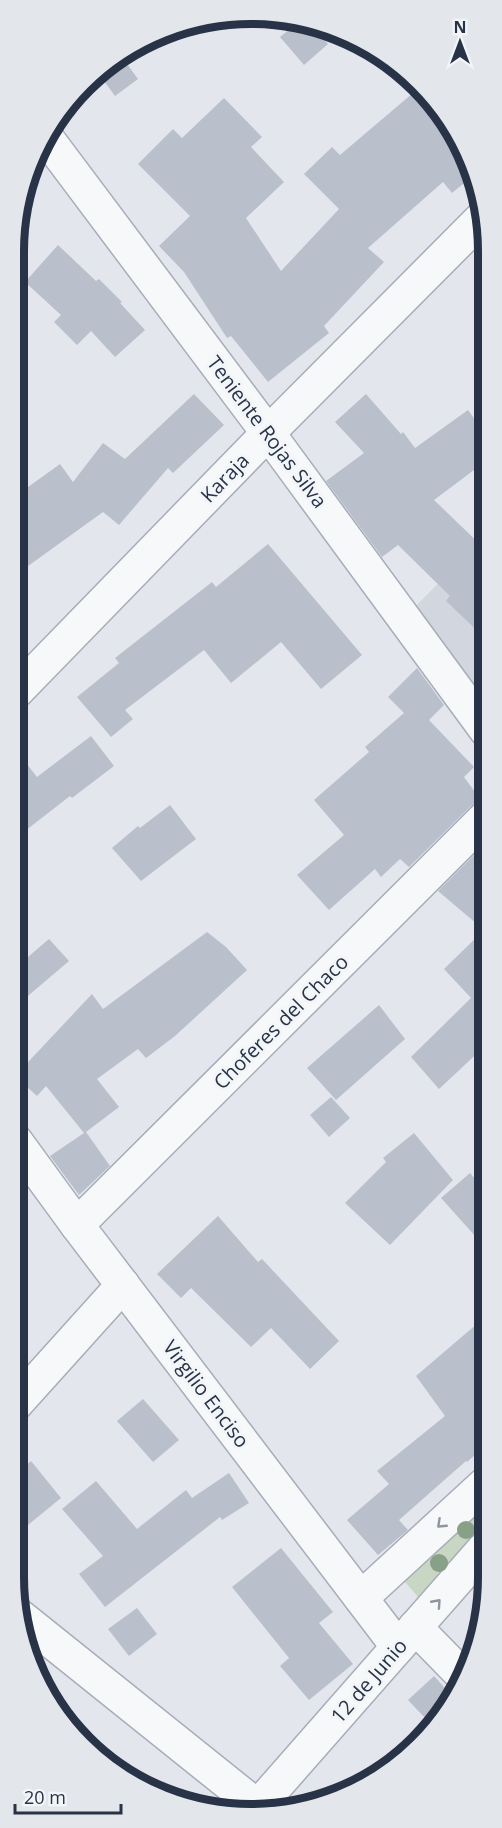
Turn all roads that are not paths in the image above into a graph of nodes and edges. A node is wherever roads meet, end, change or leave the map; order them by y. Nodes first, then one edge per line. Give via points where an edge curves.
1 (51, 143) edge
2 (476, 224) edge
3 (268, 433) junction
4 (24, 684) edge
5 (478, 719) edge
6 (478, 825) edge
7 (24, 1152) edge
8 (77, 1225) junction
9 (123, 1285) junction
10 (24, 1395) edge
11 (478, 1491) edge
12 (478, 1557) edge
13 (361, 1598) junction
14 (29, 1623) edge
15 (407, 1637) junction
16 (457, 1672) edge
17 (249, 1804) edge
18 (261, 1804) edge

1 - 3 street, Teniente Rojas Silva
2 - 3 street, Karaja
3 - 4 street, Karaja
3 - 5 street, Teniente Rojas Silva
6 - 8 street, Choferes del Chaco
7 - 8 street, Virgilio Enciso
8 - 9 street, Virgilio Enciso
9 - 10 street
9 - 13 street, Virgilio Enciso
11 -> 13 street
15 -> 12 street, 12 de Junio
13 - 15 street, Virgilio Enciso
14 - 17 street
15 - 16 street, Virgilio Enciso
15 - 18 street, 12 de Junio

